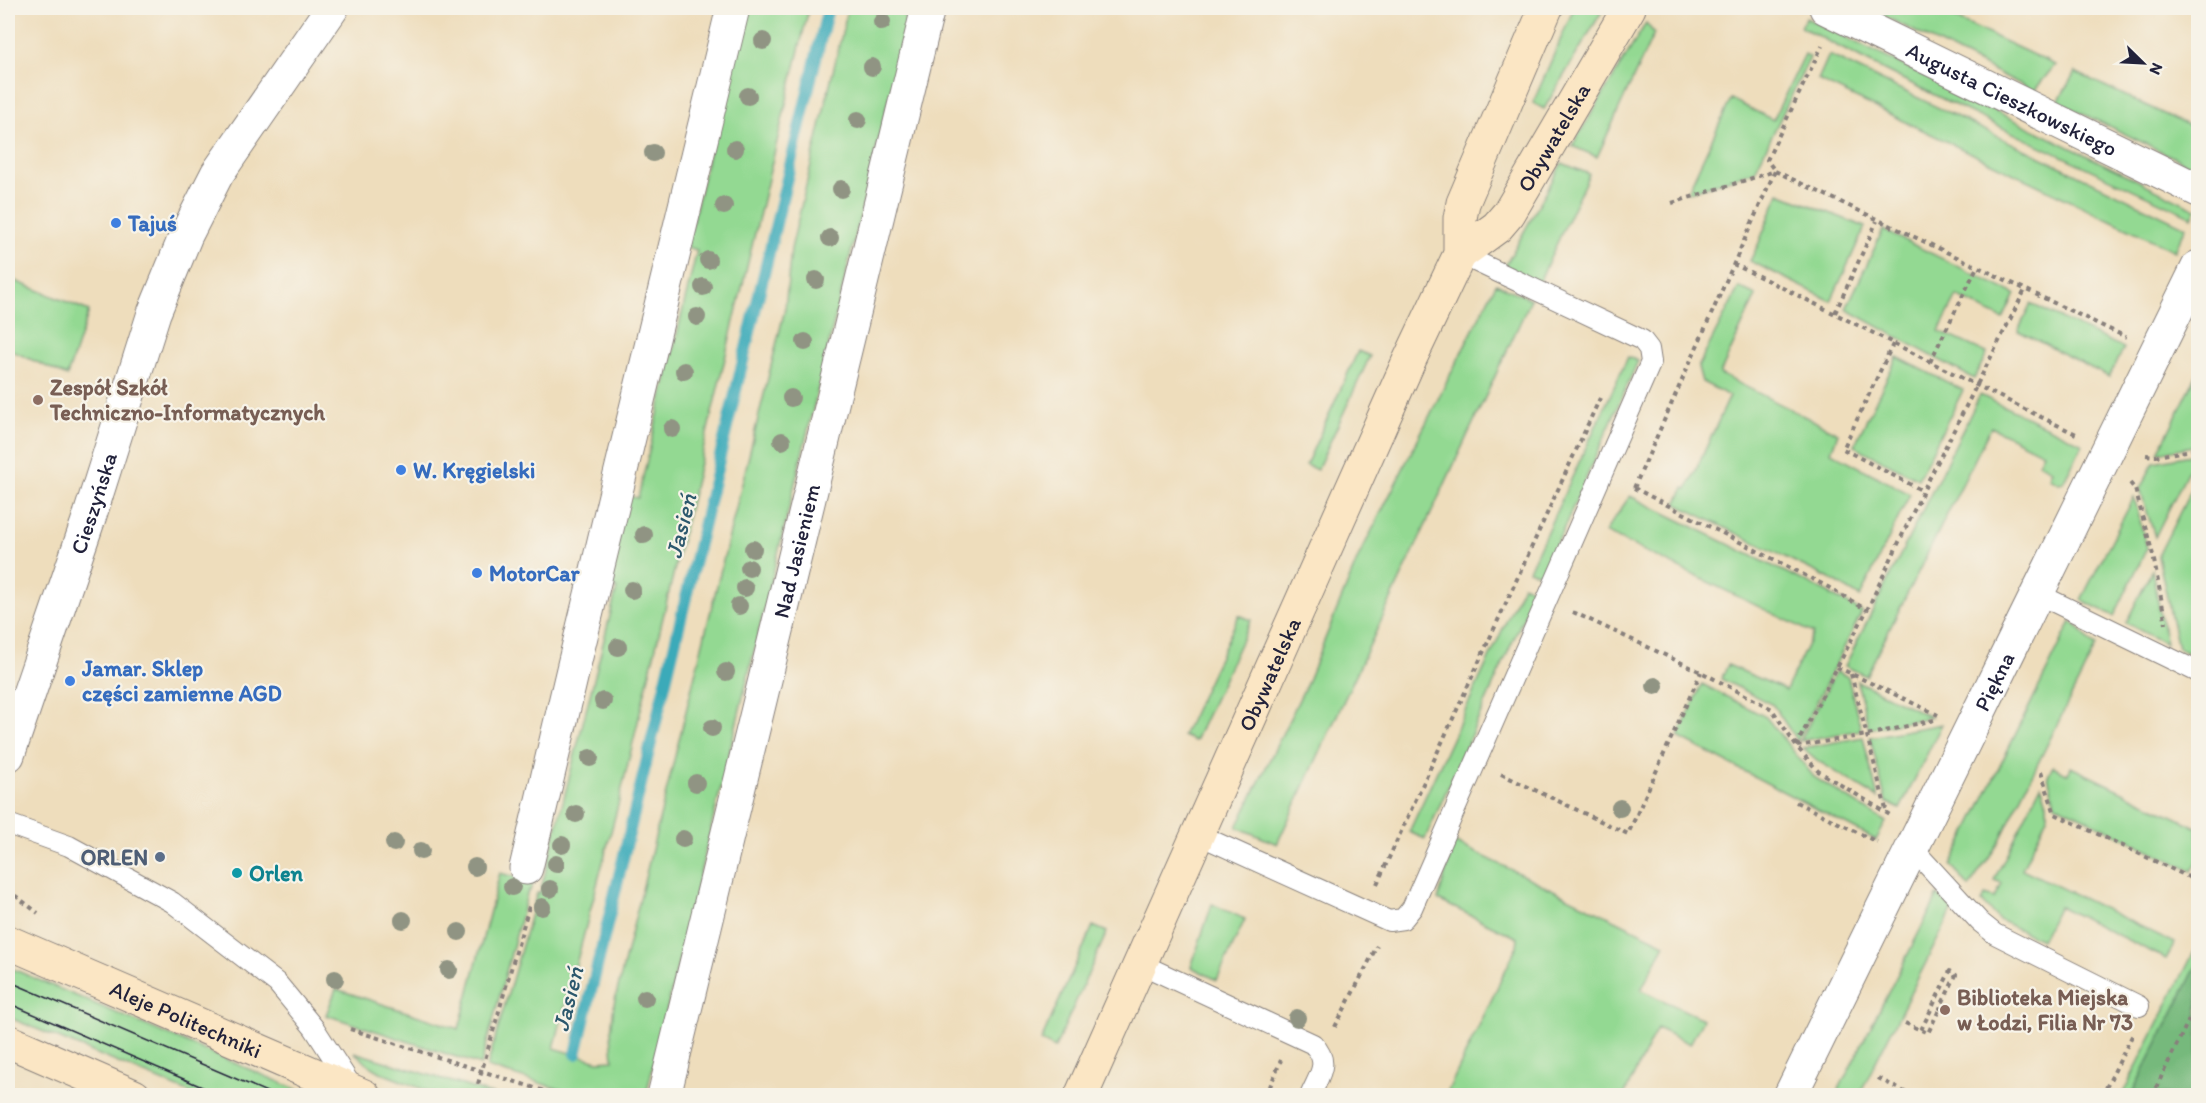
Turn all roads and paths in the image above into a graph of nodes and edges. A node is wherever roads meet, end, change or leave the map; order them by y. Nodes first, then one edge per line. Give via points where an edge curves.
1 (332, 8) edge
2 (733, 8) edge
3 (928, 8) edge
4 (1546, 8) edge
5 (1629, 8) edge
6 (1826, 8) edge
7 (1822, 46) dead end
8 (1775, 171) junction
9 (2199, 190) edge
10 (1672, 203) dead end
11 (1878, 220) junction
12 (1460, 254) junction
13 (1733, 264) junction
14 (1977, 267) junction
15 (2199, 267) edge
16 (2025, 290) junction
17 (1835, 313) junction
18 (2134, 342) dead end
19 (1893, 344) junction
20 (1930, 362) junction
21 (1977, 386) junction
22 (1603, 392) dead end
23 (2199, 449) edge
24 (2108, 453) junction
25 (1601, 472) junction
26 (1634, 488) junction
27 (1923, 491) junction
28 (2038, 594) junction
29 (1867, 610) junction
30 (1574, 612) dead end
31 (2172, 659) junction
32 (1837, 667) junction
33 (1701, 672) junction
34 (2199, 672) edge
35 (1851, 674) junction
36 (1867, 735) junction
37 (1796, 746) junction
38 (8, 755) edge
39 (1497, 772) dead end
40 (2041, 772) dead end
41 (1796, 802) dead end
42 (1887, 813) junction
43 (1894, 817) dead end
44 (8, 824) edge
45 (1197, 834) junction
46 (1878, 842) dead end
47 (1912, 849) junction
48 (526, 868) joint
49 (2195, 880) dead end
50 (1365, 910) junction
51 (1389, 921) junction
52 (8, 942) edge
53 (1141, 964) junction
54 (2199, 1001) edge
55 (2138, 1015) joint
56 (307, 1018) junction
57 (1905, 1023) dead end
58 (1921, 1030) junction
59 (8, 1041) edge
60 (1322, 1053) junction
61 (482, 1071) junction
62 (1878, 1078) dead end
63 (478, 1084) dead end
64 (120, 1092) edge
65 (360, 1094) edge
66 (560, 1095) edge
67 (664, 1095) edge
68 (1081, 1095) edge
69 (1310, 1095) edge
70 (1790, 1095) edge
71 (1912, 1095) edge
72 (2102, 1095) edge
73 (2152, 1095) edge

1 - 38 street, Cieszyńska via 217,174 186,236 154,313
2 - 48 street
3 - 67 street, Nad Jasieniem
4 - 12 main road, Obywatelska via 1462,203
5 - 12 main road, Obywatelska via 1509,213 1497,227
6 - 9 street, Augusta Cieszkowskiego
7 - 8 path via 1767,160
8 - 10 path
8 - 11 path
8 - 13 path
11 - 14 path
11 - 17 path
12 - 25 lane via 1642,340 1649,349 1651,362
12 - 45 main road, Obywatelska via 1408,361
13 - 17 path
13 - 26 path
14 - 16 path
14 - 20 path
15 - 24 street, Piękna
16 - 18 path
16 - 21 path
17 - 19 path
19 - 20 path
19 - 27 path via 1843,449
20 - 21 path
21 - 24 path
21 - 27 path
22 - 50 path
23 - 24 path via 2156,456
24 - 28 street, Piękna
24 - 31 path via 2135,489
25 - 26 path
25 - 51 lane via 1412,908 1403,919
26 - 29 path
27 - 29 path
28 - 31 lane
28 - 47 street, Piękna
29 - 32 path
30 - 33 path
31 - 34 lane
32 - 35 path
32 - 37 path
33 - 37 path via 1772,709
33 - 39 path via 1628,834
35 - 36 path
35 - 36 path via 1944,718
36 - 37 path
36 - 42 path
37 - 42 path via 1818,771
40 - 49 path via 2055,813
41 - 46 path
42 - 43 path
44 - 56 lane via 69,846 172,902 277,983
45 - 50 lane
45 - 53 main road, Obywatelska
47 - 55 lane via 1995,934
47 - 70 street, Piękna
48 - 61 path via 539,871
50 - 51 lane
51 - 60 path
52 - 65 main road, Aleje Politechniki
53 - 60 lane via 1313,1044
53 - 68 main road, Obywatelska
54 - 73 path
55 - 72 path
56 - 61 path
56 - 65 lane
57 - 58 path
58 - 58 path via 1928,1033 1942,1009 1956,975 1950,971
59 - 64 main road
60 - 69 lane via 1323,1066
61 - 63 path
61 - 66 path
62 - 71 path

